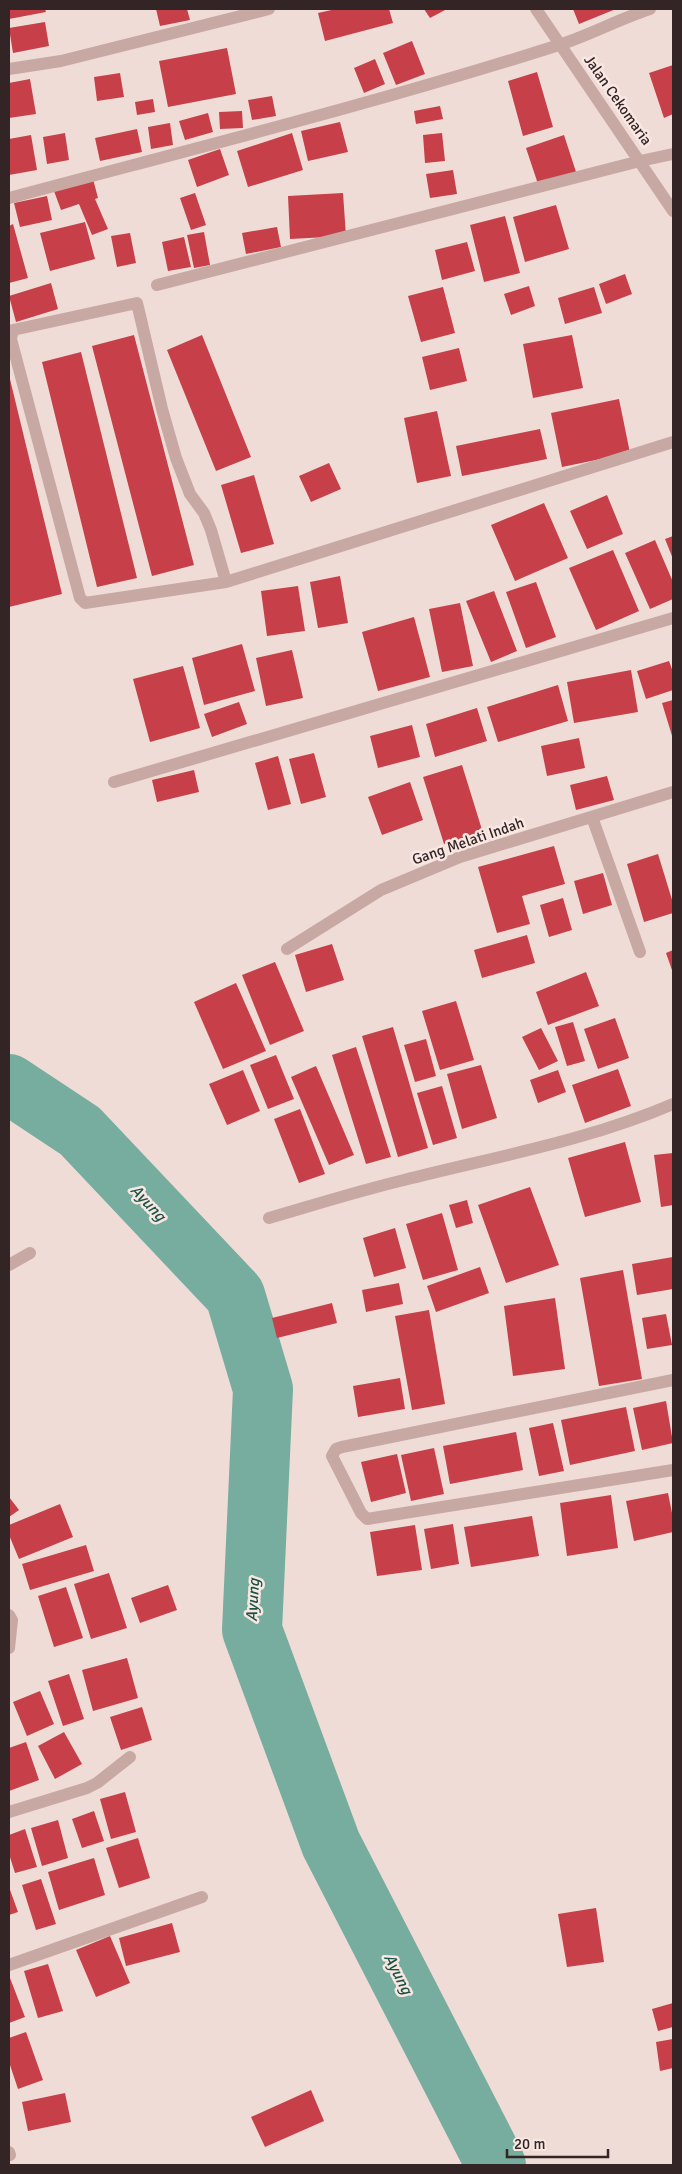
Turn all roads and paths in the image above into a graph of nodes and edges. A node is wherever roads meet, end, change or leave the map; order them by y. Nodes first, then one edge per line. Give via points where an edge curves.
1 (269, 9) edge
2 (536, 9) edge
3 (650, 9) edge
4 (561, 44) junction
5 (9, 69) edge
6 (673, 154) edge
7 (640, 161) junction
8 (9, 198) edge
9 (673, 211) edge
10 (156, 286) dead end
11 (673, 442) edge
12 (226, 582) junction
13 (673, 618) edge
14 (114, 782) dead end
15 (673, 792) edge
16 (592, 817) junction
17 (287, 949) dead end
18 (640, 952) dead end
19 (673, 1104) edge
20 (269, 1218) dead end
21 (30, 1253) dead end
22 (9, 1265) edge
23 (673, 1380) edge
24 (673, 1470) edge
25 (9, 1615) edge
26 (9, 1648) edge
27 (130, 1756) dead end
28 (9, 1812) edge
29 (202, 1896) dead end
30 (9, 1965) edge

1 - 5 street via 61,61
2 - 4 street, Jalan Cekomaria
3 - 4 street
4 - 7 street, Jalan Cekomaria
4 - 8 street
6 - 7 street
7 - 9 street, Jalan Cekomaria
7 - 10 street
11 - 12 street
12 - 12 street via 83,602 11,339 13,330 137,303 176,458 190,494 204,513 211,530
13 - 14 street
15 - 16 street, Gang Melati Indah
16 - 17 street, Gang Melati Indah via 460,857 381,890
16 - 18 street
19 - 20 street via 634,1121 545,1147 403,1180
21 - 22 street
23 - 24 street via 342,1447 336,1449 332,1456 367,1519
25 - 26 street via 12,1629
27 - 28 street via 87,1788
29 - 30 street

